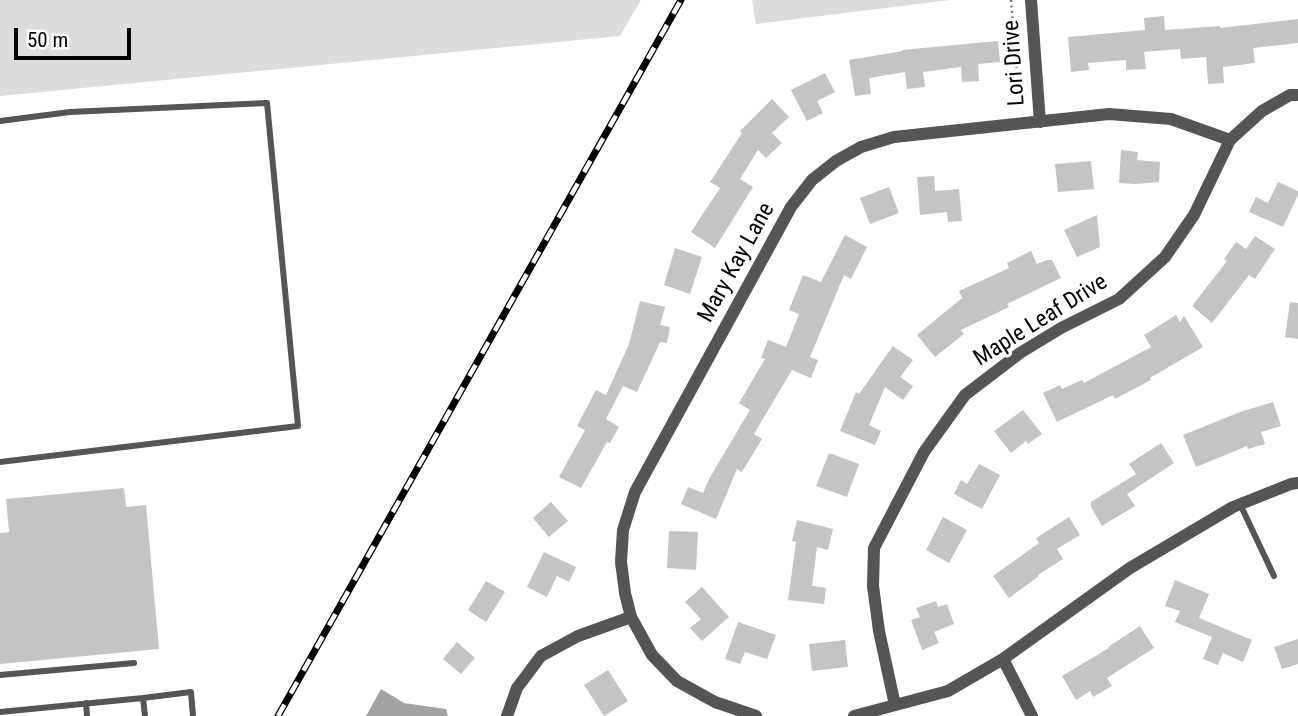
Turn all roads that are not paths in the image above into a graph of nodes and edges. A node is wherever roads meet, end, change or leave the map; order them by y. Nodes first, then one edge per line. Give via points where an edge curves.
1 (1031, 0) edge
2 (1298, 94) edge
3 (0, 121) edge
4 (1040, 122) junction
5 (1230, 140) junction
6 (0, 461) edge
7 (1298, 483) edge
8 (1240, 504) junction
9 (1274, 576) dead end
10 (631, 617) junction
11 (1003, 659) junction
12 (134, 663) dead end
13 (0, 675) edge
14 (143, 698) junction
15 (86, 704) junction
16 (895, 705) junction
17 (47, 708) junction
18 (1, 713) edge
19 (48, 716) edge
20 (87, 716) edge
21 (145, 716) edge
22 (193, 716) edge
23 (507, 716) edge
24 (756, 716) edge
25 (854, 716) edge
26 (1032, 716) edge

1 - 4 street, Lori Drive
2 - 5 street, Maple Leaf Drive via 1262,111
3 - 6 lane via 70,112 267,103 298,426
4 - 5 street, Mary Kay Lane via 1110,114 1171,119
4 - 10 street, Mary Kay Lane via 894,137 861,147 812,180 791,207 635,492 623,530 621,562
5 - 16 street, Maple Leaf Drive via 1194,215 1165,257 1119,299 1020,353 965,395 924,452 874,548 879,631
7 - 8 street
8 - 9 lane
8 - 11 street via 1130,568
10 - 23 street via 578,636 541,656 517,688
10 - 24 street, Mary Kay Lane via 652,654 677,681 715,702
11 - 16 street via 948,691
11 - 26 street
12 - 13 lane
14 - 15 lane
14 - 21 lane
14 - 22 lane via 191,692
15 - 17 lane
15 - 20 lane
16 - 25 street
17 - 18 lane
17 - 19 lane

